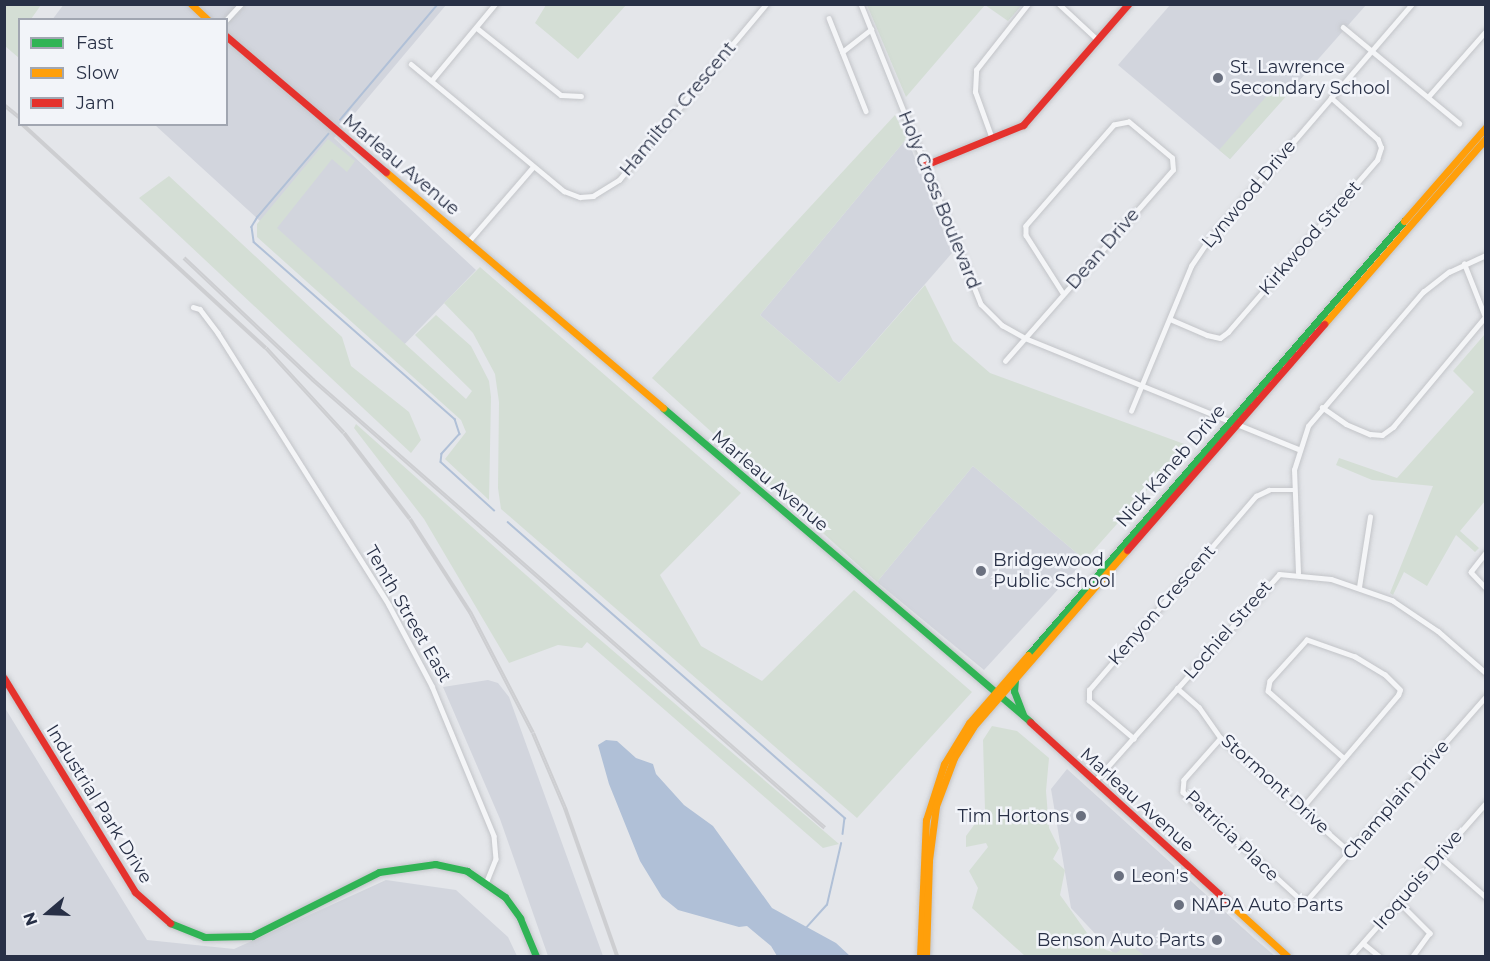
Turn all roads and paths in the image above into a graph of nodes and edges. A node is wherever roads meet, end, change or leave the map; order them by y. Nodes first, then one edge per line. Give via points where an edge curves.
1 (191, 4) edge
2 (241, 4) edge
3 (495, 4) edge
4 (766, 4) edge
5 (861, 4) edge
6 (1028, 4) edge
7 (1059, 4) edge
8 (1128, 4) edge
9 (1412, 4) edge
10 (206, 18) edge
11 (228, 18) edge
12 (829, 18) dead end
13 (1343, 27) dead end
14 (477, 28) junction
15 (871, 29) junction
16 (1485, 31) edge
17 (228, 38) edge
18 (1098, 40) junction
19 (1372, 50) junction
20 (842, 52) junction
21 (411, 64) dead end
22 (432, 80) junction
23 (581, 96) dead end
24 (1428, 97) junction
25 (1331, 98) junction
26 (866, 111) dead end
27 (1459, 123) dead end
28 (1485, 126) edge
29 (1485, 138) edge
30 (992, 139) junction
31 (925, 165) junction
32 (533, 167) junction
33 (468, 242) junction
34 (1485, 255) edge
35 (1464, 264) junction
36 (1063, 293) junction
37 (193, 307) dead end
38 (1170, 320) junction
39 (1025, 338) junction
40 (1005, 361) dead end
41 (1142, 384) junction
42 (1322, 406) junction
43 (1131, 411) dead end
44 (1234, 422) junction
45 (1298, 449) junction
46 (1293, 490) junction
47 (1370, 517) dead end
48 (1485, 553) edge
49 (1298, 573) junction
50 (1359, 587) junction
51 (1485, 588) edge
52 (1485, 673) edge
53 (4, 678) edge
54 (1015, 680) junction
55 (1177, 688) junction
56 (998, 694) junction
57 (1485, 696) edge
58 (1023, 717) junction
59 (1221, 738) junction
60 (1134, 739) junction
61 (1344, 758) junction
62 (1094, 782) junction
63 (1485, 803) edge
64 (1301, 809) junction
65 (1350, 852) junction
66 (1439, 856) junction
67 (486, 881) junction
68 (1485, 897) edge
69 (1305, 901) joint
70 (1399, 902) junction
71 (1363, 943) junction
72 (536, 957) edge
73 (920, 957) edge
74 (926, 957) edge
75 (1287, 957) edge
76 (1351, 957) edge
77 (1378, 957) edge
78 (1413, 957) edge

1 - 10 street
2 - 11 street
3 - 14 street
4 - 32 street, Hamilton Crescent via 619,180 605,191 580,197 564,191
5 - 15 street, Holy Cross Boulevard
6 - 30 street via 976,70 975,92
7 - 18 street
8 - 18 street
9 - 19 street, Lynwood Drive
12 - 20 street
13 - 19 street
14 - 22 street
14 - 23 street via 561,95
15 - 20 street
15 - 31 street, Holy Cross Boulevard
16 - 24 street
17 - 33 street, Marleau Avenue
18 - 30 street via 1023,125
19 - 24 street
19 - 25 street, Lynwood Drive
20 - 26 street
21 - 22 street, Hamilton Crescent
22 - 32 street, Hamilton Crescent
24 - 27 street
25 - 38 street, Lynwood Drive via 1208,241 1191,266
25 - 38 street, Kirkwood Street via 1378,140 1381,153 1377,160 1228,332 1220,338
28 - 44 street, Nick Kaneb Drive
29 - 44 street, Nick Kaneb Drive
30 - 31 street
31 - 39 street, Holy Cross Boulevard via 981,304 1002,326
32 - 33 street
33 - 56 street, Marleau Avenue
34 - 35 street
35 - 42 street via 1419,296
35 - 42 street via 1485,317 1393,427 1382,435 1370,434 1346,424
36 - 36 street, Dean Drive via 1026,235 1027,224 1119,122 1131,123 1172,158 1173,170
36 - 39 street, Dean Drive
37 - 67 street, Tenth Street East via 200,309 218,333 389,605 432,686 494,836 496,860
38 - 41 street, Lynwood Drive
39 - 40 street, Dean Drive
39 - 41 street, Holy Cross Boulevard
41 - 43 street, Lynwood Drive
41 - 44 street, Holy Cross Boulevard
42 - 45 street
44 - 45 street, Holy Cross Boulevard
44 - 54 street, Nick Kaneb Drive
44 - 56 street, Nick Kaneb Drive
45 - 46 street
46 - 49 street
46 - 60 street, Kenyon Crescent via 1269,490 1252,500 1089,690 1089,701
47 - 50 street
48 - 51 street via 1472,572
49 - 50 street, Lochiel Street
49 - 55 street, Lochiel Street via 1273,578
50 - 52 street, Lochiel Street via 1417,616
53 - 67 street, Industrial Park Drive via 135,892 156,914 188,932 225,939 262,933 380,872 403,866 453,867
54 - 56 street, Nick Kaneb Drive
54 - 58 street via 1014,691
55 - 59 street, Stormont Drive via 1199,707
55 - 60 street, Lochiel Street
56 - 58 street, Marleau Avenue
56 - 73 street, Nick Kaneb Drive via 957,741 934,788 923,840
56 - 74 street, Nick Kaneb Drive via 962,744 936,806 929,860
57 - 65 street, Champlain Drive
58 - 62 street, Marleau Avenue
59 - 64 street, Stormont Drive
59 - 69 street, Patricia Place via 1184,780 1183,792
60 - 62 street, Lochiel Street
61 - 61 street via 1400,690 1385,675 1355,657 1307,640 1270,681 1268,692
61 - 64 street
62 - 75 street, Marleau Avenue
63 - 66 street, Iroquois Drive
64 - 65 street, Stormont Drive
65 - 69 street, Champlain Drive via 1312,898
66 - 68 street
66 - 70 street, Iroquois Drive
67 - 72 street via 505,897 520,918
70 - 71 street, Iroquois Drive
70 - 78 street via 1430,933
71 - 76 street, Iroquois Drive
71 - 77 street

